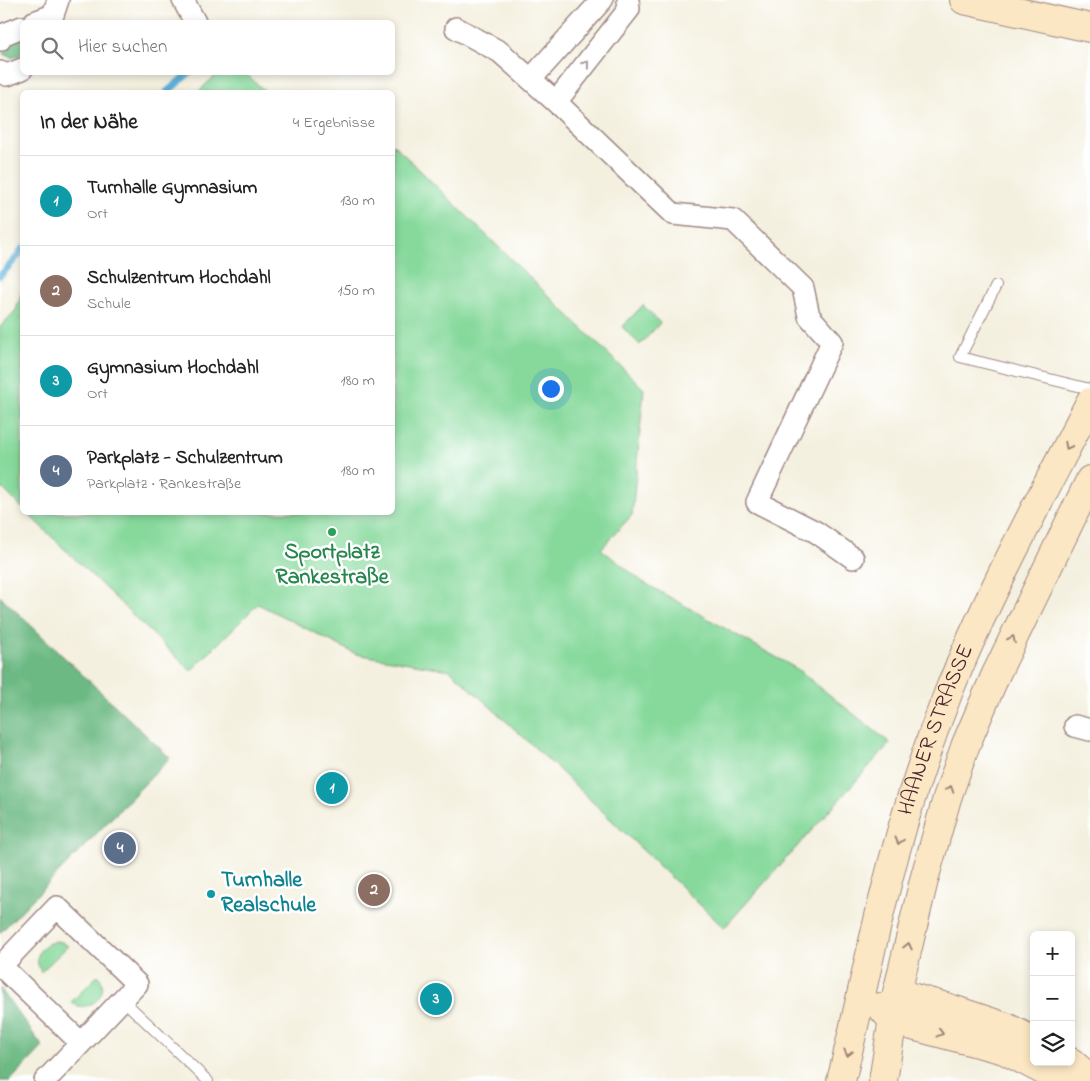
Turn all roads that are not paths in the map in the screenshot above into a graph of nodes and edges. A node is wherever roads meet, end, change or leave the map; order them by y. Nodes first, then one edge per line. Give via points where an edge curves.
1 (183, 0) edge
2 (602, 0) edge
3 (628, 0) edge
4 (964, 0) edge
5 (194, 20) edge
6 (20, 28) edge
7 (456, 28) dead end
8 (1090, 28) edge
9 (0, 40) edge
10 (20, 70) edge
11 (0, 72) edge
12 (531, 79) junction
13 (556, 102) junction
14 (996, 286) dead end
15 (1090, 389) edge
16 (1090, 402) edge
17 (1090, 480) edge
18 (853, 558) dead end
19 (871, 948) junction
20 (122, 1000) junction
21 (890, 1007) junction
22 (855, 1026) junction
23 (1030, 1039) edge
24 (81, 1043) junction
25 (1075, 1065) edge
26 (1090, 1078) edge
27 (45, 1081) edge
28 (208, 1081) edge
29 (841, 1081) edge
30 (883, 1081) edge
31 (1062, 1081) edge

1 - 5 street
2 - 12 street
13 -> 3 street via 629,9
4 - 8 main road
6 - 9 street via 2,35
7 - 12 street via 500,52
10 - 11 street via 7,75
12 - 13 street
13 - 18 street via 673,214 733,220 803,288 809,316 832,342 757,502 816,532
14 - 15 lane via 960,357
16 -> 19 main road, HAANER STRASSE via 989,600 949,692 904,824
21 -> 17 main road, HAANER STRASSE via 947,798 966,744 999,666
19 - 21 main road
19 - 22 main road, HAANER STRASSE
20 - 24 street
20 - 24 street via 137,984 57,906 1,966
20 - 28 lane
21 - 22 main road
21 - 23 main road via 946,1007 1006,1027
21 - 30 main road, HAANER STRASSE
21 -> 31 main road via 1004,1050
22 -> 29 main road, HAANER STRASSE
24 - 27 street
25 - 26 main road

